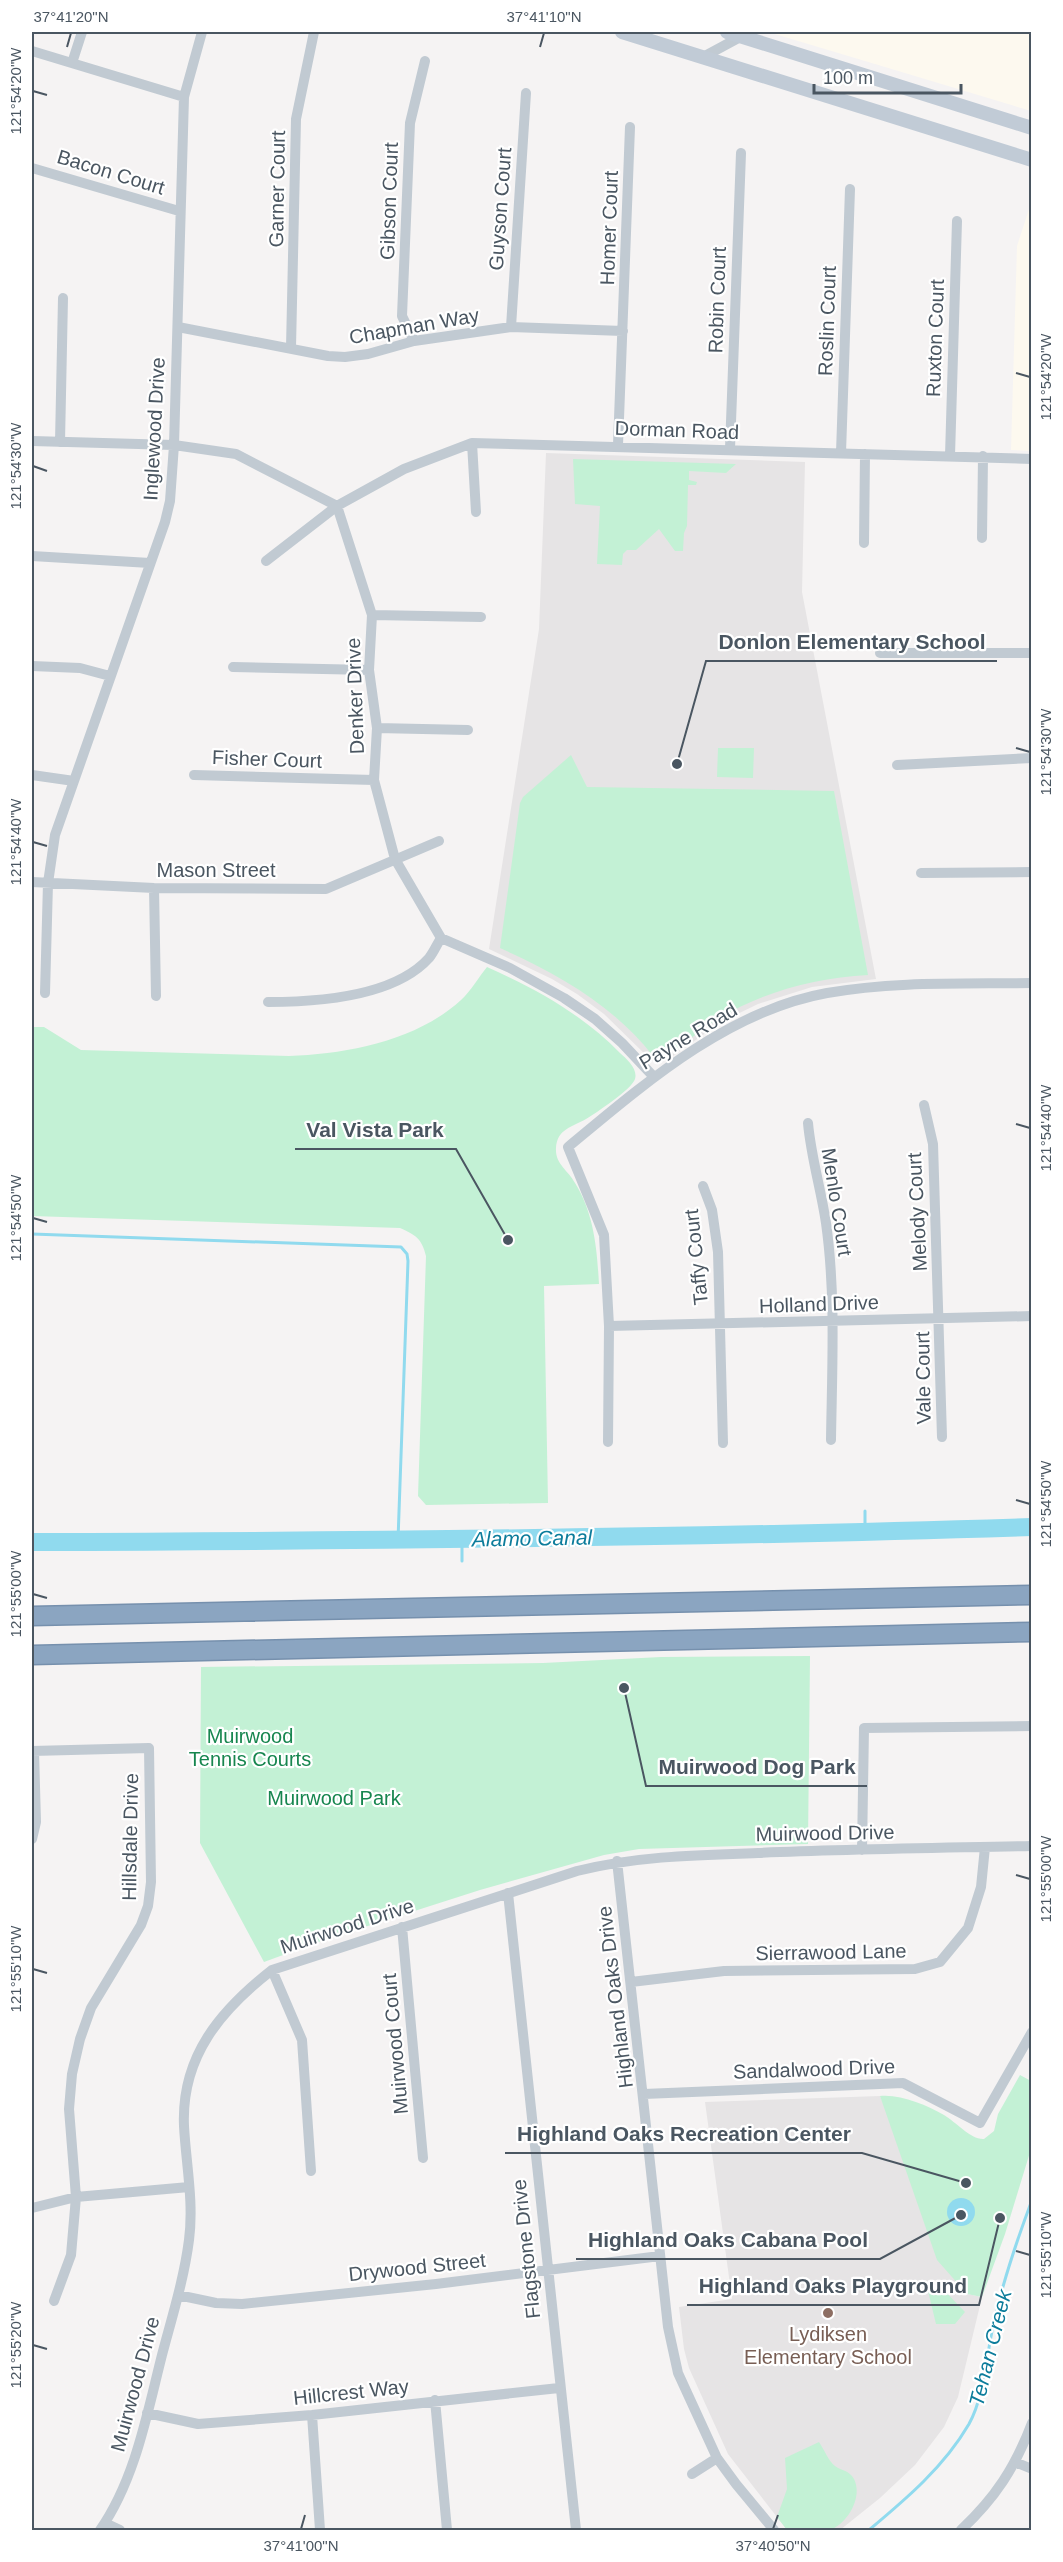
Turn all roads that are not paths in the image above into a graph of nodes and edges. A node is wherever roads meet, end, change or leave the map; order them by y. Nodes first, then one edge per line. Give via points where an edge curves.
1 (82, 32) edge
2 (202, 32) edge
3 (314, 32) edge
4 (621, 32) edge
5 (728, 32) edge
6 (742, 34) edge
7 (32, 51) edge
8 (705, 56) junction
9 (424, 61) dead end
10 (72, 63) junction
11 (526, 93) dead end
12 (184, 97) junction
13 (630, 127) dead end
14 (1032, 128) edge
15 (741, 153) dead end
16 (1032, 160) edge
17 (32, 168) edge
18 (850, 189) dead end
19 (179, 212) junction
20 (957, 221) dead end
21 (63, 298) dead end
22 (178, 327) junction
23 (511, 327) junction
24 (623, 331) junction
25 (414, 341) junction
26 (291, 348) junction
27 (32, 441) edge
28 (60, 442) junction
29 (472, 443) junction
30 (174, 445) junction
31 (618, 446) junction
32 (730, 449) junction
33 (841, 453) junction
34 (865, 454) junction
35 (950, 456) junction
36 (983, 456) junction
37 (1032, 459) edge
38 (337, 506) junction
39 (476, 512) dead end
40 (982, 538) dead end
41 (864, 543) dead end
42 (32, 556) edge
43 (266, 561) dead end
44 (150, 563) junction
45 (372, 615) junction
46 (481, 617) dead end
47 (1032, 652) edge
48 (880, 654) dead end
49 (32, 666) edge
50 (232, 667) dead end
51 (369, 670) junction
52 (110, 676) junction
53 (377, 728) junction
54 (468, 730) dead end
55 (1032, 759) edge
56 (897, 765) dead end
57 (32, 775) edge
58 (194, 775) dead end
59 (374, 780) junction
60 (74, 781) junction
61 (439, 841) dead end
62 (395, 859) junction
63 (1032, 872) edge
64 (921, 873) dead end
65 (32, 882) edge
66 (48, 883) junction
67 (153, 888) junction
68 (441, 938) junction
69 (1032, 983) edge
70 (45, 993) dead end
71 (156, 996) dead end
72 (268, 1002) dead end
73 (653, 1076) junction
74 (924, 1105) dead end
75 (808, 1123) dead end
76 (704, 1186) dead end
77 (1032, 1316) edge
78 (940, 1318) junction
79 (832, 1322) junction
80 (720, 1325) junction
81 (609, 1326) junction
82 (942, 1437) dead end
83 (831, 1440) dead end
84 (608, 1442) dead end
85 (723, 1443) dead end
86 (1032, 1594) edge
87 (32, 1606) edge
88 (87, 1615) junction
89 (32, 1616) edge
90 (1032, 1632) edge
91 (32, 1655) edge
92 (1032, 1726) edge
93 (33, 1751) edge
94 (32, 1839) edge
95 (1032, 1846) edge
96 (986, 1847) junction
97 (862, 1850) junction
98 (617, 1861) junction
99 (508, 1893) junction
100 (402, 1927) junction
101 (272, 1970) junction
102 (631, 1982) junction
103 (1032, 2032) edge
104 (644, 2094) junction
105 (423, 2158) dead end
106 (311, 2171) dead end
107 (189, 2187) junction
108 (76, 2197) junction
109 (32, 2208) edge
110 (660, 2256) junction
111 (546, 2271) junction
112 (178, 2295) junction
113 (54, 2301) dead end
114 (559, 2388) junction
115 (435, 2400) junction
116 (147, 2413) junction
117 (312, 2415) junction
118 (1032, 2423) edge
119 (717, 2458) junction
120 (1015, 2462) junction
121 (1032, 2469) edge
122 (693, 2474) dead end
123 (103, 2527) edge
124 (120, 2530) edge
125 (320, 2530) edge
126 (447, 2530) edge
127 (576, 2530) edge
128 (774, 2530) edge
129 (961, 2530) edge

1 - 10 street
2 - 12 street, Inglewood Drive
3 - 26 street, Garner Court via 296,119
4 - 8 main road
5 - 6 main road
6 - 8 street
6 - 14 main road
7 - 10 street
8 - 16 main road
9 - 25 street, Gibson Court via 410,123 402,316
10 - 12 street
11 - 23 street, Guyson Court
12 - 19 street, Inglewood Drive
13 - 24 street, Homer Court
15 - 32 street, Robin Court
17 - 19 street, Bacon Court
18 - 33 street, Roslin Court
19 - 22 street, Inglewood Drive
20 - 35 street, Ruxton Court
21 - 28 street
22 - 26 street, Chapman Way
22 - 30 street, Inglewood Drive
23 - 24 street, Chapman Way
23 - 25 street, Chapman Way
24 - 31 street, Homer Court
25 - 26 street, Chapman Way via 345,357
27 - 28 street
28 - 30 street
29 - 31 street, Dorman Road
29 - 38 street, Dorman Road via 404,469
29 - 39 street
30 - 38 street via 236,454
30 - 44 street, Inglewood Drive via 170,501
31 - 32 street, Dorman Road
32 - 33 street, Dorman Road
33 - 34 street, Dorman Road
34 - 35 street, Dorman Road
34 - 41 street
35 - 36 street, Dorman Road
36 - 37 street, Dorman Road
36 - 40 street
38 - 43 street, Dorman Road
38 - 45 street, Denker Drive
42 - 44 street
44 - 52 street, Inglewood Drive
45 - 46 street
45 - 51 street, Denker Drive
47 - 48 street
49 - 52 street via 80,668
50 - 51 street
51 - 53 street, Denker Drive
52 - 60 street, Inglewood Drive
53 - 54 street
53 - 59 street, Denker Drive
55 - 56 street
57 - 60 street
58 - 59 street, Fisher Court
59 - 62 street, Denker Drive
60 - 66 street, Inglewood Drive via 55,835
61 - 62 street, Mason Street
62 - 67 street, Mason Street via 326,889
62 - 68 street, Denker Drive
63 - 64 street
65 - 66 street, Mason Street
66 - 67 street, Mason Street
66 - 70 street, Inglewood Drive
67 - 71 street
68 - 72 street via 430,957 413,972 392,982 341,999
68 - 73 street via 510,968 564,998 615,1037
69 - 73 street, Payne Road via 929,984 826,993 786,1004 732,1028
73 - 81 street, Payne Road via 568,1147 604,1235
74 - 78 street, Melody Court via 933,1144
75 - 79 street, Menlo Court via 826,1223
76 - 80 street, Taffy Court via 716,1242
77 - 78 street, Holland Drive
78 - 79 street, Holland Drive
78 - 82 street, Vale Court
79 - 80 street, Holland Drive
79 - 83 street, Menlo Court
80 - 81 street, Holland Drive
80 - 85 street, Taffy Court
81 - 84 street
86 - 88 highway
87 - 88 highway
88 - 89 highway
90 - 91 highway
92 - 97 street via 864,1728
93 - 94 street via 36,1822
93 - 108 street, Hillsdale Drive via 149,1748 148,1906 141,1925 91,2008 80,2039 69,2109
95 - 96 street, Muirwood Drive
96 - 97 street, Muirwood Drive
96 - 102 street, Sierrawood Lane via 981,1887 968,1928 940,1962 915,1969 724,1971
97 - 98 street, Muirwood Drive
98 - 99 street, Muirwood Drive
98 - 102 street, Highland Oaks Drive
99 - 100 street, Muirwood Drive
99 - 111 street, Flagstone Drive
100 - 101 street, Muirwood Drive
100 - 105 street, Muirwood Court
101 - 106 street via 303,2040
101 - 107 street, Muirwood Drive via 240,1995 213,2026 193,2065 184,2124
102 - 104 street, Highland Oaks Drive
103 - 104 street, Sandalwood Drive via 980,2123 903,2083
104 - 110 street, Highland Oaks Drive
107 - 108 street
107 - 112 street, Muirwood Drive via 189,2241
108 - 109 street
108 - 113 street, Hillsdale Drive via 71,2255
110 - 111 street, Drywood Street
110 - 119 street, Highland Oaks Drive via 678,2373
111 - 112 street, Drywood Street via 242,2304
111 - 114 street, Flagstone Drive
112 - 116 street, Muirwood Drive
114 - 115 street, Hillcrest Way
114 - 127 street, Flagstone Drive
115 - 117 street, Hillcrest Way
115 - 126 street
116 - 117 street, Hillcrest Way via 198,2424
116 - 123 street, Muirwood Drive via 126,2482
117 - 125 street
118 - 120 street
119 - 122 street
119 - 128 street, Highland Oaks Drive
120 - 121 street
120 - 129 street via 987,2505
123 - 124 street

